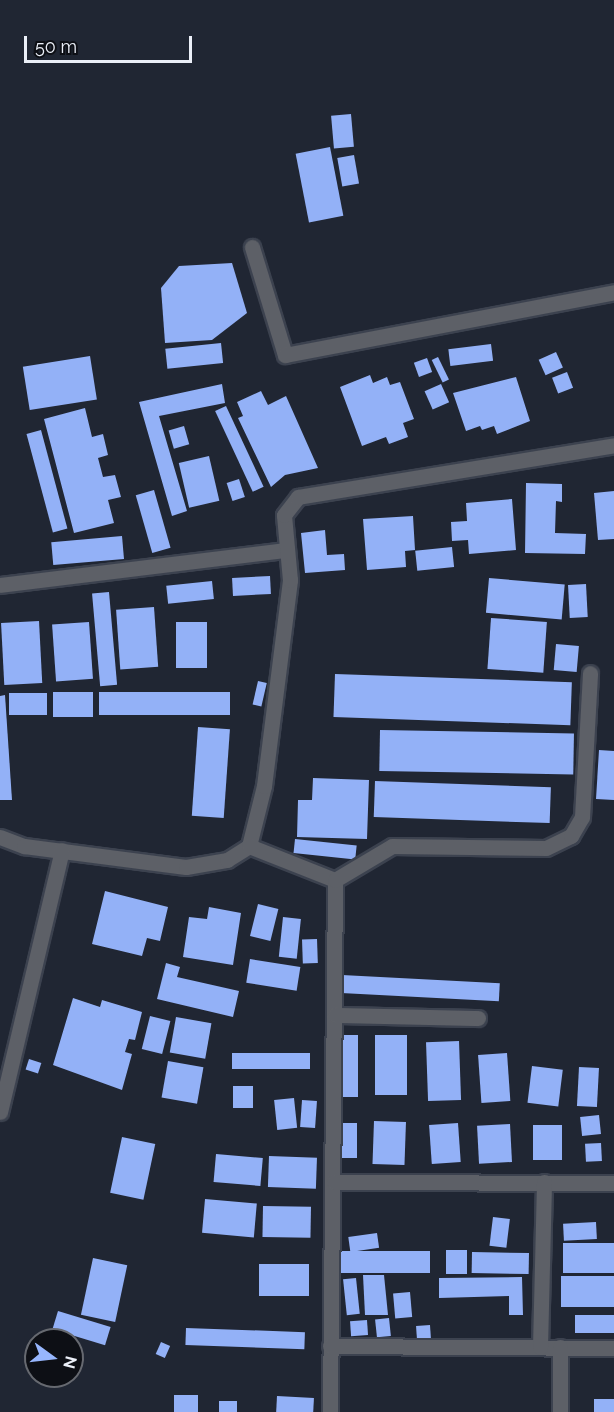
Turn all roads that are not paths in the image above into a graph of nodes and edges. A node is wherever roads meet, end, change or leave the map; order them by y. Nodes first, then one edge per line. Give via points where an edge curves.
1 (252, 247) dead end
2 (614, 292) edge
3 (614, 445) edge
4 (287, 550) junction
5 (0, 585) edge
6 (590, 673) dead end
7 (0, 837) edge
8 (249, 846) junction
9 (62, 850) junction
10 (335, 880) junction
11 (335, 1015) junction
12 (478, 1018) dead end
13 (0, 1112) edge
14 (334, 1182) junction
15 (544, 1182) junction
16 (614, 1183) edge
17 (330, 1346) junction
18 (540, 1347) junction
19 (560, 1347) junction
20 (614, 1348) edge
21 (330, 1412) edge
22 (560, 1412) edge

1 - 2 street via 285,355
3 - 4 street via 298,497 284,515
4 - 5 street
4 - 8 street via 290,580 264,786
6 - 10 street via 582,817 572,836 546,848 392,846
7 - 9 street via 24,846
8 - 9 street via 227,860 186,867
8 - 10 street
9 - 13 street
10 - 11 street
11 - 12 street
11 - 14 street
14 - 15 street
14 - 17 street
15 - 16 street
15 - 18 street
17 - 18 street
17 - 21 street
18 - 19 street
19 - 20 street
19 - 22 street

